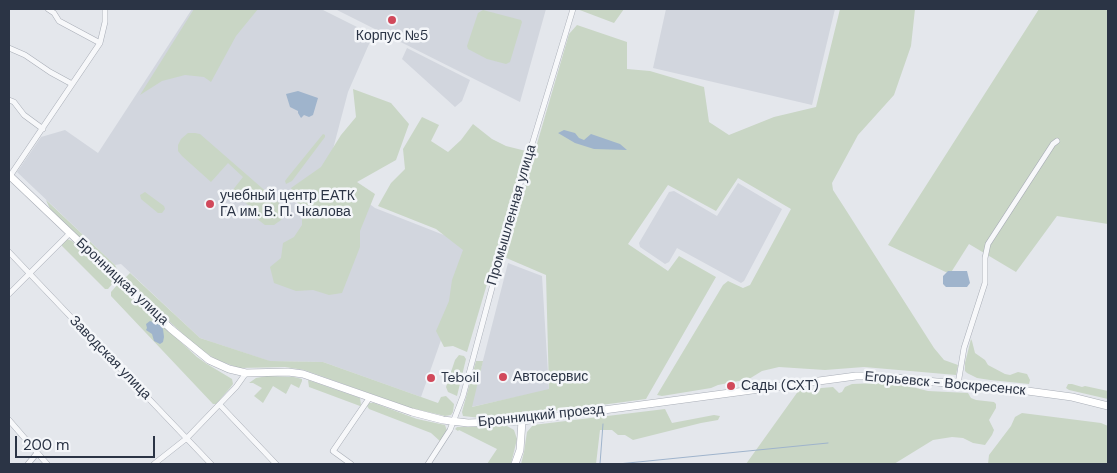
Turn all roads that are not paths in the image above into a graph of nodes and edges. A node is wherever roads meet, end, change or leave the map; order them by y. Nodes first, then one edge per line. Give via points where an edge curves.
1 (48, 9) edge
2 (104, 9) edge
3 (573, 9) edge
4 (100, 43) junction
5 (9, 48) edge
6 (72, 84) junction
7 (9, 100) edge
8 (43, 129) junction
9 (1057, 141) dead end
10 (10, 176) edge
11 (70, 233) junction
12 (9, 252) edge
13 (29, 274) junction
14 (9, 294) edge
15 (246, 373) junction
16 (958, 384) junction
17 (722, 394) joint
18 (370, 397) junction
19 (220, 405) junction
20 (1108, 406) edge
21 (9, 420) edge
22 (454, 421) junction
23 (522, 421) junction
24 (187, 438) junction
25 (37, 453) junction
26 (28, 464) edge
27 (47, 464) edge
28 (154, 464) edge
29 (212, 464) edge
30 (276, 464) edge
31 (351, 464) edge
32 (428, 464) edge
33 (516, 464) edge

1 - 4 street via 59,21
2 - 4 street via 105,22
3 - 22 street, Промышленная улица via 504,237
4 - 6 street
5 - 6 street
6 - 8 street
7 - 8 street
8 - 10 street
9 - 16 street via 988,244 985,284 964,348
10 - 11 main road, Бронницкая улица
11 - 13 street
11 - 15 main road, Бронницкая улица via 199,354 220,366
12 - 13 street, Заводская улица
13 - 14 street
13 - 24 street, Заводская улица
15 - 18 main road, Бронницкий проезд via 303,374
15 - 19 street
16 - 17 main road, Егорьевск - Воскресенск via 856,376
16 - 20 main road, Егорьевск - Воскресенск via 1072,397
17 - 23 main road, Бронницкий проезд
18 - 22 main road, Бронницкий проезд via 427,417
18 - 31 street via 333,451
19 - 24 street
19 - 30 street
21 - 25 street
22 - 23 main road, Бронницкий проезд
22 - 32 street, Промышленная улица
23 - 33 main road
24 - 28 street
24 - 29 street, Заводская улица
25 - 26 street
25 - 27 street

